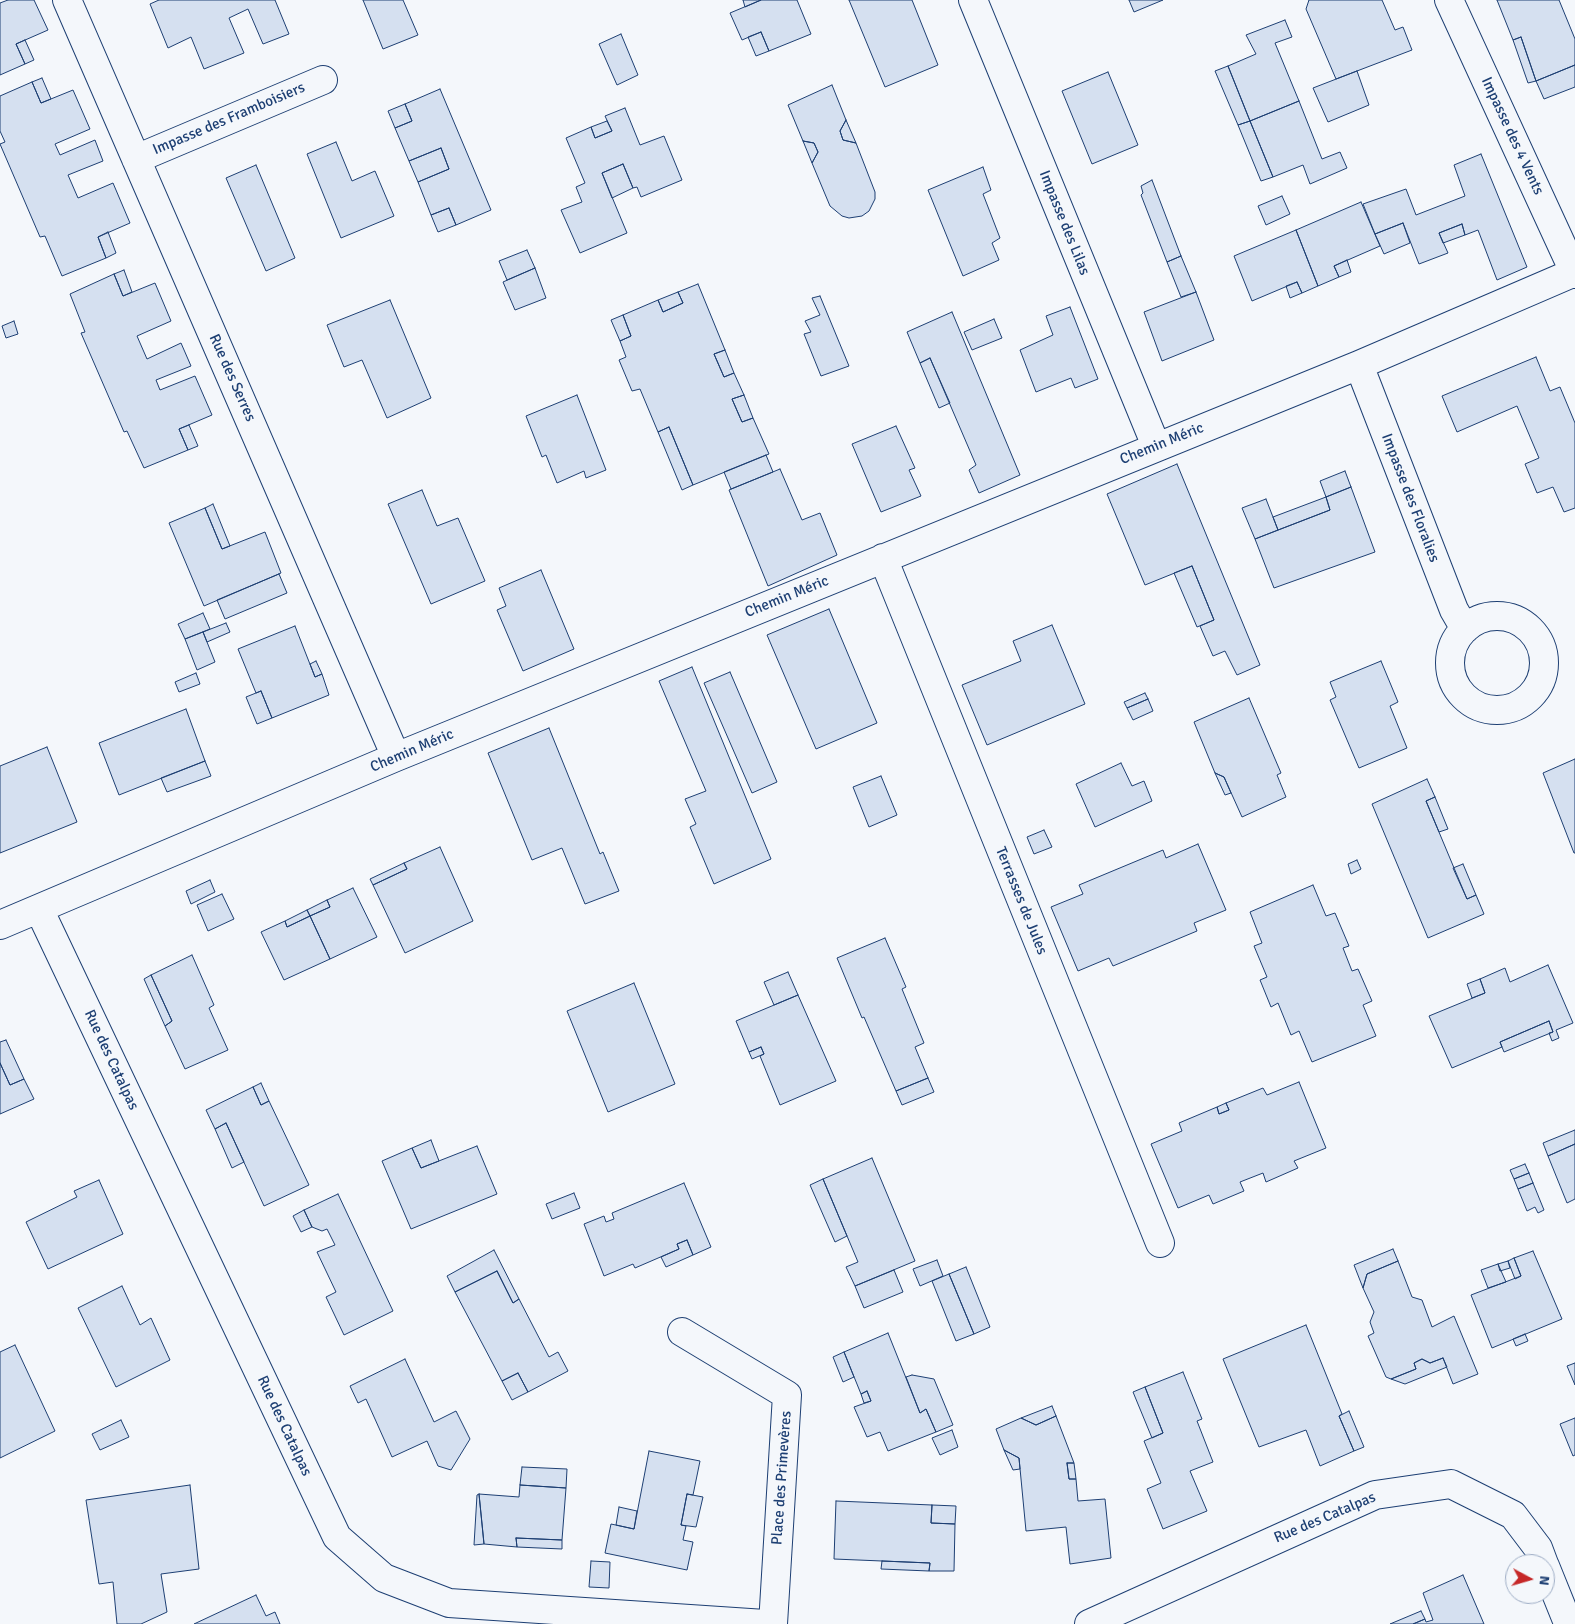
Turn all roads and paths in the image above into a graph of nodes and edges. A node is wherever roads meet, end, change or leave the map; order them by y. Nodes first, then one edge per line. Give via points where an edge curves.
1 (67, 0) edge
2 (972, 0) edge
3 (1449, 0) edge
4 (323, 80) dead end
5 (136, 159) junction
6 (1575, 273) edge
7 (1359, 365) junction
8 (1156, 446) junction
9 (883, 558) junction
10 (1465, 629) dead end
11 (396, 757) junction
12 (39, 909) junction
13 (0, 925) edge
14 (1160, 1243) dead end
15 (682, 1332) dead end
16 (1540, 1554) edge
17 (1555, 1590) edge
18 (765, 1624) edge
19 (773, 1624) edge
20 (1089, 1624) edge
21 (1570, 1624) edge

1 - 5 street, Rue des Serres
2 - 8 street, Impasse des Lilas
3 - 6 street, Impasse des 4 Vents
4 - 5 street, Impasse des Framboisiers
5 - 11 street, Rue des Serres
6 - 7 street, Chemin Méric
7 - 8 street, Chemin Méric
7 - 10 street, Impasse des Floralies via 1454,610
8 - 9 street, Chemin Méric
9 - 11 street, Chemin Méric
9 - 14 street, Terrasses de Jules
11 - 12 street, Chemin Méric
12 - 13 street, Chemin Méric
12 - 18 street, Rue des Catalpas via 337,1537 384,1578 449,1603
15 - 19 street, Place des Primevères via 788,1395
16 - 20 street, Rue des Catalpas via 1514,1515 1451,1484 1375,1495
17 - 21 street, Rue des Catalpas

